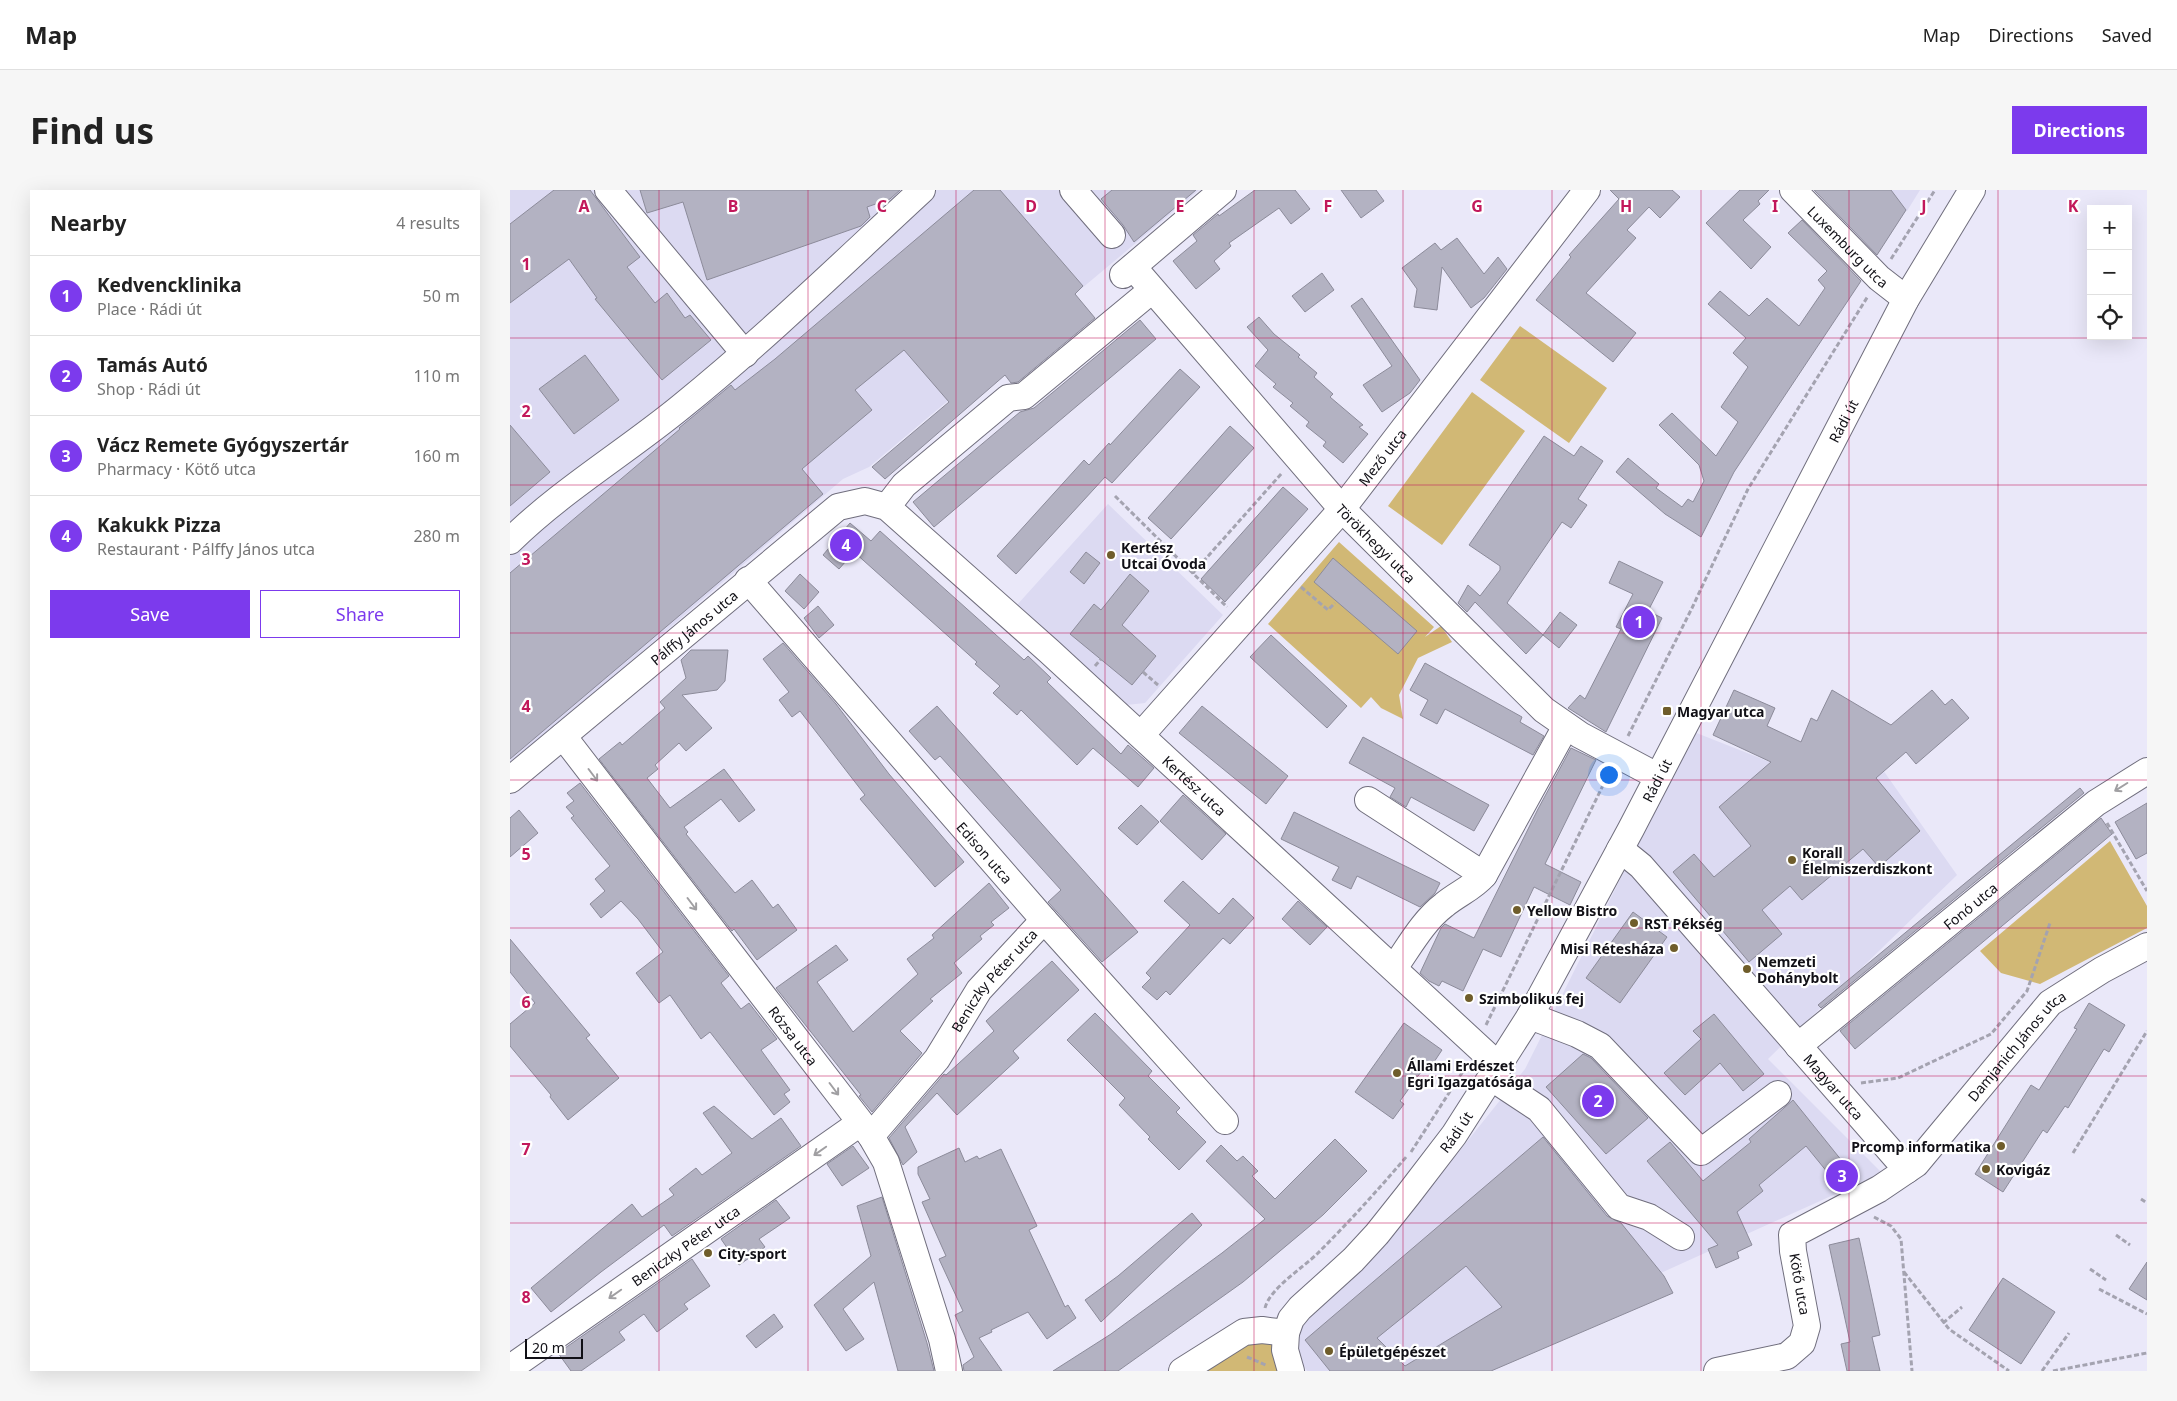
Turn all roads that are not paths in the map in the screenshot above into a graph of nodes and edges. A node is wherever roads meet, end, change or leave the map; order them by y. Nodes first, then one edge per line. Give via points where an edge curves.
1 (608, 190) edge
2 (922, 190) edge
3 (1073, 190) edge
4 (1223, 190) edge
5 (1587, 190) edge
6 (1793, 190) edge
7 (1962, 193) edge
8 (1112, 235) dead end
9 (1152, 290) junction
10 (1906, 299) junction
11 (746, 354) junction
12 (887, 507) junction
13 (1342, 509) junction
14 (510, 541) edge
15 (748, 580) junction
16 (1566, 726) junction
17 (1141, 735) junction
18 (564, 736) junction
19 (2147, 771) edge
20 (1657, 776) junction
21 (510, 780) edge
22 (1368, 800) dead end
23 (1620, 849) junction
24 (1484, 875) junction
25 (1044, 920) junction
26 (2147, 947) edge
27 (1394, 968) junction
28 (1530, 1016) junction
29 (1798, 1046) junction
30 (1496, 1072) junction
31 (1778, 1094) dead end
32 (1225, 1121) dead end
33 (866, 1130) junction
34 (1907, 1170) junction
35 (1681, 1237) dead end
36 (1274, 1332) junction
37 (510, 1368) edge
38 (949, 1371) edge
39 (1182, 1371) edge
40 (1292, 1371) edge
41 (1717, 1371) edge

1 - 11 street
2 - 11 street
3 - 8 street
4 - 9 street, Törökhegyi utca via 1128,271
5 - 13 street, Mező utca
6 - 10 street, Luxemburg utca via 1879,278
7 - 10 street, Rádi út
9 - 12 street via 1024,396 1008,398 904,485
9 - 13 street, Törökhegyi utca
10 - 20 street, Rádi út
11 - 14 street via 662,422 535,516
12 - 15 street, Pálffy János utca via 865,501 838,507
12 - 17 street, Kertész utca
13 - 16 street, Törökhegyi utca via 1544,710
13 - 17 street, Mező utca
15 - 18 street, Pálffy János utca
15 - 25 street, Edison utca
16 - 20 street, Törökhegyi utca
16 - 24 street
17 - 27 street, Kertész utca
18 - 21 street, Pálffy János utca
18 -> 33 street, Rózsa utca
19 -> 29 street, Fonó utca via 2096,803
20 - 23 street, Rádi út
22 - 24 street
23 - 28 street, Rádi út
23 - 29 street, Magyar utca via 1641,866
24 - 27 street via 1444,904
25 - 32 street, Edison utca
25 - 33 street, Beniczky Péter utca via 979,990 937,1059
26 - 34 street, Damjanich János utca via 2102,970 2050,1003 1930,1148
27 - 30 street, Kertész utca via 1476,1046
28 - 30 street, Rádi út
28 - 31 street via 1600,1046 1701,1152
29 - 34 street, Magyar utca
30 - 35 street, Kertész utca via 1540,1109 1619,1207 1649,1217
30 - 36 street, Rádi út via 1454,1135 1371,1241
33 -> 37 street, Beniczky Péter utca
33 - 38 street, Rózsa utca via 886,1162 942,1339
34 - 41 street, Kötő utca via 1800,1232 1793,1251 1807,1326 1802,1343 1787,1356
36 - 39 street via 1244,1332
36 - 40 street

